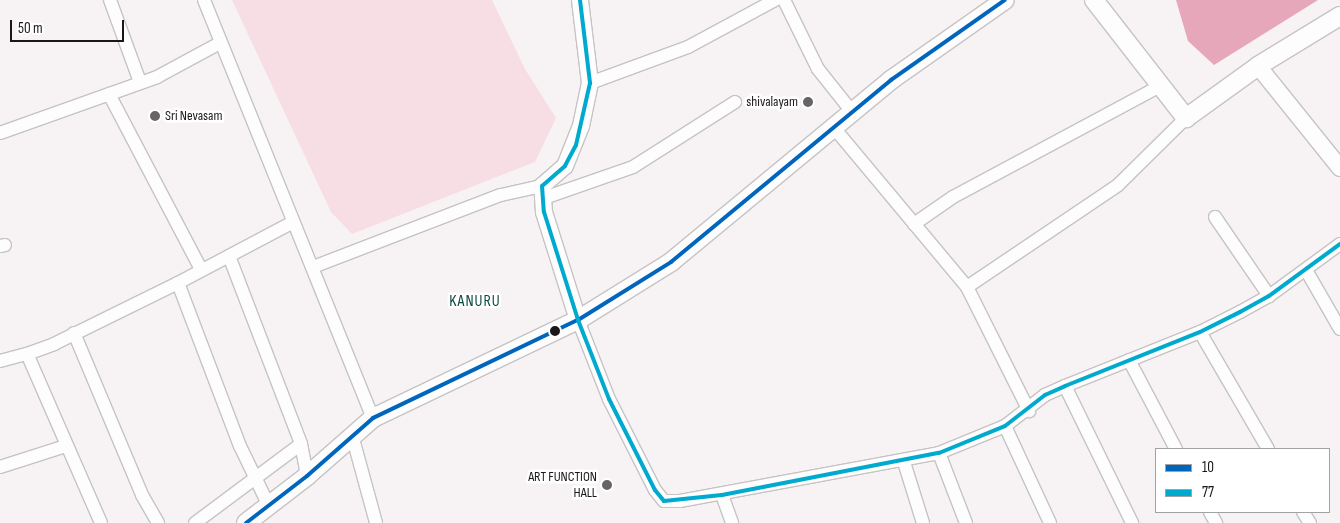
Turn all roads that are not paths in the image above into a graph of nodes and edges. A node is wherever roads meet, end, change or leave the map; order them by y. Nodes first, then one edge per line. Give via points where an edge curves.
1 (110, 0) edge
2 (204, 0) edge
3 (580, 0) edge
4 (775, 0) edge
5 (784, 0) edge
6 (1004, 0) edge
7 (1094, 0) edge
8 (1340, 16) edge
9 (220, 43) junction
10 (1258, 66) junction
11 (140, 82) junction
12 (590, 83) junction
13 (1160, 86) junction
14 (108, 94) junction
15 (736, 102) dead end
16 (853, 113) junction
17 (1186, 118) junction
18 (835, 129) junction
19 (0, 133) edge
20 (1340, 168) edge
21 (543, 192) junction
22 (1215, 217) dead end
23 (293, 222) junction
24 (914, 224) junction
25 (1340, 244) edge
26 (229, 256) junction
27 (313, 266) junction
28 (201, 269) junction
29 (1306, 270) junction
30 (178, 283) junction
31 (967, 287) junction
32 (1269, 296) junction
33 (578, 320) junction
34 (1340, 328) edge
35 (1200, 332) junction
36 (74, 334) junction
37 (27, 354) junction
38 (1129, 360) junction
39 (0, 361) edge
40 (1065, 386) junction
41 (1029, 410) junction
42 (373, 418) junction
43 (1005, 426) junction
44 (352, 435) junction
45 (301, 444) junction
46 (66, 446) junction
47 (1175, 448) edge
48 (1267, 448) edge
49 (940, 453) junction
50 (904, 462) junction
51 (0, 467) edge
52 (257, 476) junction
53 (307, 476) junction
54 (722, 495) junction
55 (269, 506) junction
56 (101, 523) edge
57 (158, 523) edge
58 (195, 523) edge
59 (246, 523) edge
60 (376, 523) edge
61 (732, 523) edge
62 (923, 523) edge
63 (966, 523) edge
64 (1050, 523) edge
65 (1132, 523) edge

1 - 11 street
2 - 9 street
3 - 12 street
4 - 12 street via 688,47
5 - 16 street via 818,69
6 - 16 main road via 891,80
7 - 13 main road
8 - 10 main road
9 - 11 street via 157,77
9 - 23 street
10 - 17 main road
10 - 20 street
11 - 14 street
12 - 21 street via 576,145 565,166
13 - 17 main road
13 - 24 street via 953,197
14 - 19 street
14 - 28 street
15 - 21 street via 633,167
16 - 18 main road
17 - 31 street via 1118,185
18 - 24 street
18 - 33 main road via 671,262
21 - 27 street via 501,195
21 - 33 street via 544,212
22 - 32 street
23 - 26 street
23 - 27 street
24 - 31 street
25 - 29 street
26 - 28 street
26 - 45 street
27 - 42 street
28 - 30 street
29 - 32 street
29 - 34 street
30 - 36 street
30 - 52 street via 240,446
31 - 41 street
32 - 35 street
33 - 42 main road
33 - 54 street via 609,399 655,490 664,501
35 - 38 street
35 - 48 street
36 - 37 street
36 - 57 street via 142,495
37 - 39 street
37 - 46 street
38 - 40 street
38 - 47 street
40 - 41 street via 1045,395
40 - 65 street
41 - 43 street
42 - 44 main road
43 - 49 street
43 - 64 street
44 - 53 main road
44 - 60 street
45 - 52 street
45 - 53 street
46 - 51 street
46 - 56 street
49 - 50 street
49 - 63 street
50 - 54 street
50 - 62 street
52 - 55 street
52 - 58 street
53 - 55 main road
54 - 61 street
55 - 59 main road

